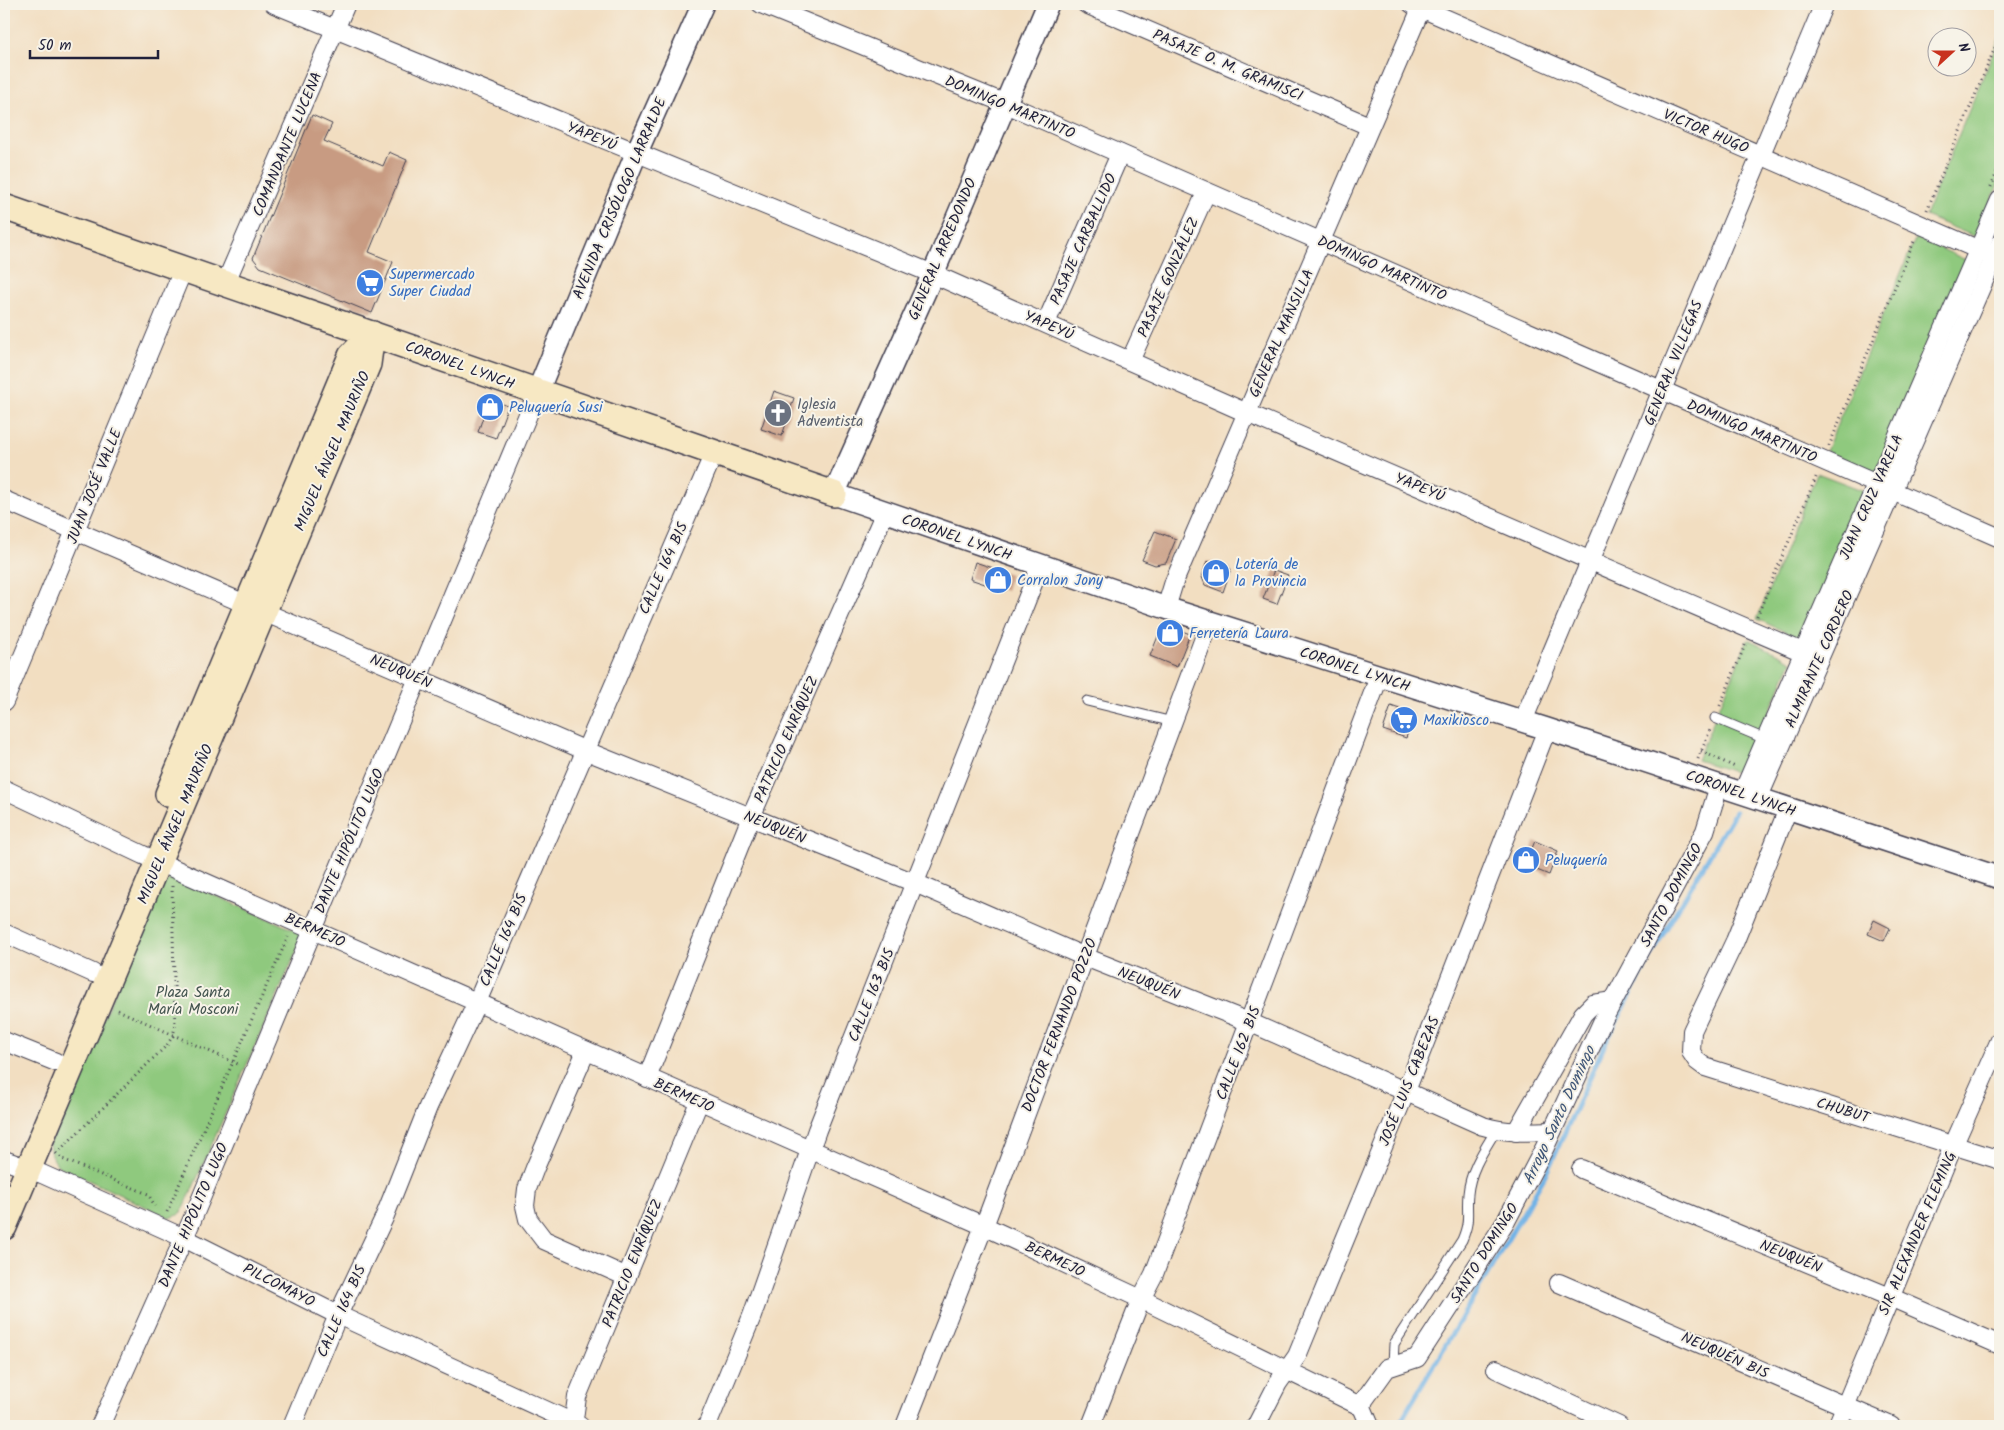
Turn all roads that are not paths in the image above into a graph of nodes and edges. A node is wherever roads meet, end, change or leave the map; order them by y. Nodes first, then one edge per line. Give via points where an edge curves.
1 (274, 4) edge
2 (346, 4) edge
3 (703, 4) edge
4 (761, 4) edge
5 (1048, 4) edge
6 (1086, 4) edge
7 (1824, 4) edge
8 (1418, 5) edge
9 (336, 30) junction
10 (1004, 103) junction
11 (1369, 126) junction
12 (636, 154) junction
13 (1120, 154) junction
14 (1759, 155) junction
15 (1206, 193) junction
16 (2000, 200) edge
17 (4, 207) edge
18 (1321, 241) junction
19 (1994, 252) edge
20 (183, 270) junction
21 (932, 274) junction
22 (226, 284) junction
23 (1046, 323) junction
24 (372, 334) junction
25 (1130, 361) junction
26 (1661, 392) junction
27 (538, 393) junction
28 (1247, 413) junction
29 (714, 453) junction
30 (1885, 488) junction
31 (834, 494) junction
32 (4, 500) edge
33 (885, 512) junction
34 (76, 530) junction
35 (2000, 538) edge
36 (1592, 561) junction
37 (1040, 566) junction
38 (1166, 608) junction
39 (256, 609) junction
40 (1210, 622) junction
41 (1802, 652) junction
42 (1819, 660) junction
43 (1380, 677) junction
44 (418, 678) junction
45 (4, 702) edge
46 (1086, 702) dead end
47 (1715, 718) road end
48 (1523, 721) junction
49 (1173, 722) junction
50 (1547, 729) junction
51 (1765, 739) junction
52 (584, 750) junction
53 (1719, 786) junction
54 (4, 789) edge
55 (1750, 796) junction
56 (1788, 809) junction
57 (751, 817) junction
58 (151, 858) junction
59 (2000, 878) edge
60 (915, 883) junction
61 (4, 934) edge
62 (309, 937) junction
63 (1084, 957) junction
64 (93, 973) junction
65 (1613, 1001) junction
66 (477, 1002) junction
67 (1249, 1022) junction
68 (2000, 1040) edge
69 (4, 1041) edge
70 (586, 1051) junction
71 (56, 1062) junction
72 (647, 1078) junction
73 (1406, 1091) junction
74 (699, 1102) junction
75 (1496, 1130) junction
76 (1552, 1131) junction
77 (1516, 1132) junction
78 (1954, 1144) junction
79 (812, 1150) junction
80 (2000, 1160) edge
81 (18, 1170) edge
82 (1581, 1170) dead end
83 (984, 1226) junction
84 (4, 1227) edge
85 (184, 1238) junction
86 (626, 1277) junction
87 (1559, 1283) dead end
88 (1890, 1297) junction
89 (1141, 1299) junction
90 (338, 1315) junction
91 (2000, 1345) edge
92 (1393, 1364) junction
93 (1496, 1369) dead end
94 (1288, 1370) junction
95 (1362, 1407) junction
96 (1845, 1408) junction
97 (576, 1425) edge
98 (100, 1426) edge
99 (292, 1426) edge
100 (706, 1426) edge
101 (905, 1426) edge
102 (1091, 1426) edge
103 (1256, 1426) edge
104 (1370, 1426) edge
105 (1619, 1426) edge
106 (1837, 1426) edge
107 (1891, 1426) edge

1 - 9 street, YAPEYÚ
2 - 9 street, COMANDANTE LUCENA
3 - 12 street, AVENIDA CRISÓLOGO LARRALDE
4 - 10 street, DOMINGO MARTINTO
5 - 10 street, GENERAL ARREDONDO
6 - 11 street, PASAJE O. M. GRAMISCI
7 - 14 street, GENERAL VILLEGAS
8 - 11 street, GENERAL MANSILLA
8 - 14 street, VICTOR HUGO
9 - 12 street, YAPEYÚ
9 - 22 street, COMANDANTE LUCENA
10 - 13 street, DOMINGO MARTINTO
10 - 21 street, GENERAL ARREDONDO
11 - 18 street, GENERAL MANSILLA
12 - 21 street, YAPEYÚ
12 - 27 street, AVENIDA CRISÓLOGO LARRALDE
13 - 15 street, DOMINGO MARTINTO
13 - 23 street, PASAJE CARBALLIDO
14 - 19 street, VICTOR HUGO via 1921,225
14 - 26 street, GENERAL VILLEGAS
15 - 18 street, DOMINGO MARTINTO
15 - 25 street, PASAJE GONZÁLEZ
16 - 19 street, JUAN CRUZ VARELA
17 - 20 main road, CORONEL LYNCH
18 - 26 street, DOMINGO MARTINTO
18 - 28 street, GENERAL MANSILLA
19 - 30 street, JUAN CRUZ VARELA
20 - 22 main road, CORONEL LYNCH
20 - 34 street, JUAN JOSÉ VALLE
21 - 23 street, YAPEYÚ
21 - 31 street, GENERAL ARREDONDO
22 - 24 main road, CORONEL LYNCH
23 - 25 street, YAPEYÚ
24 - 27 main road, CORONEL LYNCH
24 - 39 main road, MIGUEL ÁNGEL MAURIÑO via 351,356
25 - 28 street, YAPEYÚ
26 - 30 street, DOMINGO MARTINTO
26 - 36 street, GENERAL VILLEGAS
27 - 29 main road, CORONEL LYNCH
27 - 44 street, DANTE HIPÓLITO LUGO
28 - 36 street, YAPEYÚ
28 - 38 street, GENERAL MANSILLA via 1174,582
29 - 31 main road, CORONEL LYNCH
29 - 52 street, CALLE 164 BIS
30 - 35 street, DOMINGO MARTINTO
30 - 41 street, JUAN CRUZ VARELA
30 - 42 street, ALMIRANTE CORDERO
31 - 33 street, CORONEL LYNCH
32 - 34 street, NEUQUÉN
33 - 37 street, CORONEL LYNCH
33 - 57 street, PATRICIO ENRÍQUEZ
34 - 39 street, NEUQUÉN
34 - 45 street, JUAN JOSÉ VALLE
36 - 41 street, YAPEYÚ
36 - 48 street, GENERAL VILLEGAS
37 - 38 street, CORONEL LYNCH
37 - 60 street, CALLE 163 BIS
38 - 40 street, CORONEL LYNCH
39 - 44 street, NEUQUÉN
39 - 58 main road, MIGUEL ÁNGEL MAURIÑO
40 - 43 street, CORONEL LYNCH
40 - 49 street, DOCTOR FERNANDO POZZO
41 - 42 street, YAPEYÚ
41 - 51 street, JUAN CRUZ VARELA
42 - 55 street, ALMIRANTE CORDERO
43 - 48 street, CORONEL LYNCH
43 - 67 street, CALLE 162 BIS
44 - 52 street, NEUQUÉN
44 - 62 street, DANTE HIPÓLITO LUGO
46 - 49 lane
47 - 51 lane
48 - 50 street, CORONEL LYNCH
49 - 63 street, DOCTOR FERNANDO POZZO
50 - 53 street, CORONEL LYNCH
50 - 73 street, JOSÉ LUIS CABEZAS
51 - 55 street, JUAN CRUZ VARELA
52 - 57 street, NEUQUÉN
52 - 66 street, CALLE 164 BIS
53 - 55 street, CORONEL LYNCH
53 - 65 street, SANTO DOMINGO via 1705,831
54 - 58 street, BERMEJO
55 - 56 street, CORONEL LYNCH
56 - 59 street, CORONEL LYNCH
56 - 78 street, CHUBUT via 1735,941 1692,1031 1691,1052 1696,1061 1705,1066
57 - 60 street, NEUQUÉN
57 - 72 street, PATRICIO ENRÍQUEZ
58 - 62 street, BERMEJO
58 - 64 main road, MIGUEL ÁNGEL MAURIÑO
58 - 81 main road, MIGUEL ÁNGEL MAURIÑO
60 - 63 street, NEUQUÉN
60 - 79 street, CALLE 163 BIS via 817,1130
61 - 64 street
62 - 66 street, BERMEJO
62 - 85 street, DANTE HIPÓLITO LUGO
63 - 67 street, NEUQUÉN
63 - 83 street, DOCTOR FERNANDO POZZO
64 - 71 main road, MIGUEL ÁNGEL MAURIÑO
65 - 76 street, SANTO DOMINGO
65 - 77 street via 1593,1004 1583,1014
66 - 70 street, BERMEJO
66 - 90 street, CALLE 164 BIS via 428,1107 384,1218
67 - 73 street, NEUQUÉN
67 - 89 street, CALLE 162 BIS via 1154,1274
68 - 78 street, SIR ALEXANDER FLEMING
69 - 71 street
70 - 72 street, BERMEJO
70 - 86 street via 535,1168 525,1206 528,1218 544,1240
71 - 81 main road, MIGUEL ÁNGEL MAURIÑO
72 - 74 street, BERMEJO
73 - 75 street, NEUQUÉN
73 - 94 street, JOSÉ LUIS CABEZAS via 1297,1356
74 - 79 street, BERMEJO
74 - 86 street, PATRICIO ENRÍQUEZ
75 - 77 street, NEUQUÉN
75 - 92 lane via 1471,1179 1469,1224 1462,1240 1394,1344
76 - 77 street, NEUQUÉN
76 - 92 street, SANTO DOMINGO via 1505,1223 1417,1358
78 - 80 street, CHUBUT
78 - 88 street, SIR ALEXANDER FLEMING
79 - 83 street, BERMEJO
79 - 100 street, CALLE 163 BIS via 752,1316
81 - 84 main road, MIGUEL ÁNGEL MAURIÑO
81 - 85 street, PILCOMAYO via 164,1219
82 - 88 street, NEUQUÉN
83 - 89 street, BERMEJO
83 - 101 street, DOCTOR FERNANDO POZZO
85 - 90 street, PILCOMAYO
85 - 98 street, DANTE HIPÓLITO LUGO
86 - 97 street, PATRICIO ENRÍQUEZ via 577,1397
87 - 96 street, NEUQUÉN BIS
88 - 91 street, NEUQUÉN
88 - 96 street, SIR ALEXANDER FLEMING
89 - 94 street, BERMEJO
89 - 102 street, CALLE 162 BIS
90 - 97 street, PILCOMAYO
90 - 99 street, CALLE 164 BIS
92 - 95 street via 1387,1368
93 - 105 street
94 - 95 street, BERMEJO
94 - 103 street, JOSÉ LUIS CABEZAS
95 - 104 street
96 - 106 street, SIR ALEXANDER FLEMING
96 - 107 street, NEUQUÉN BIS

